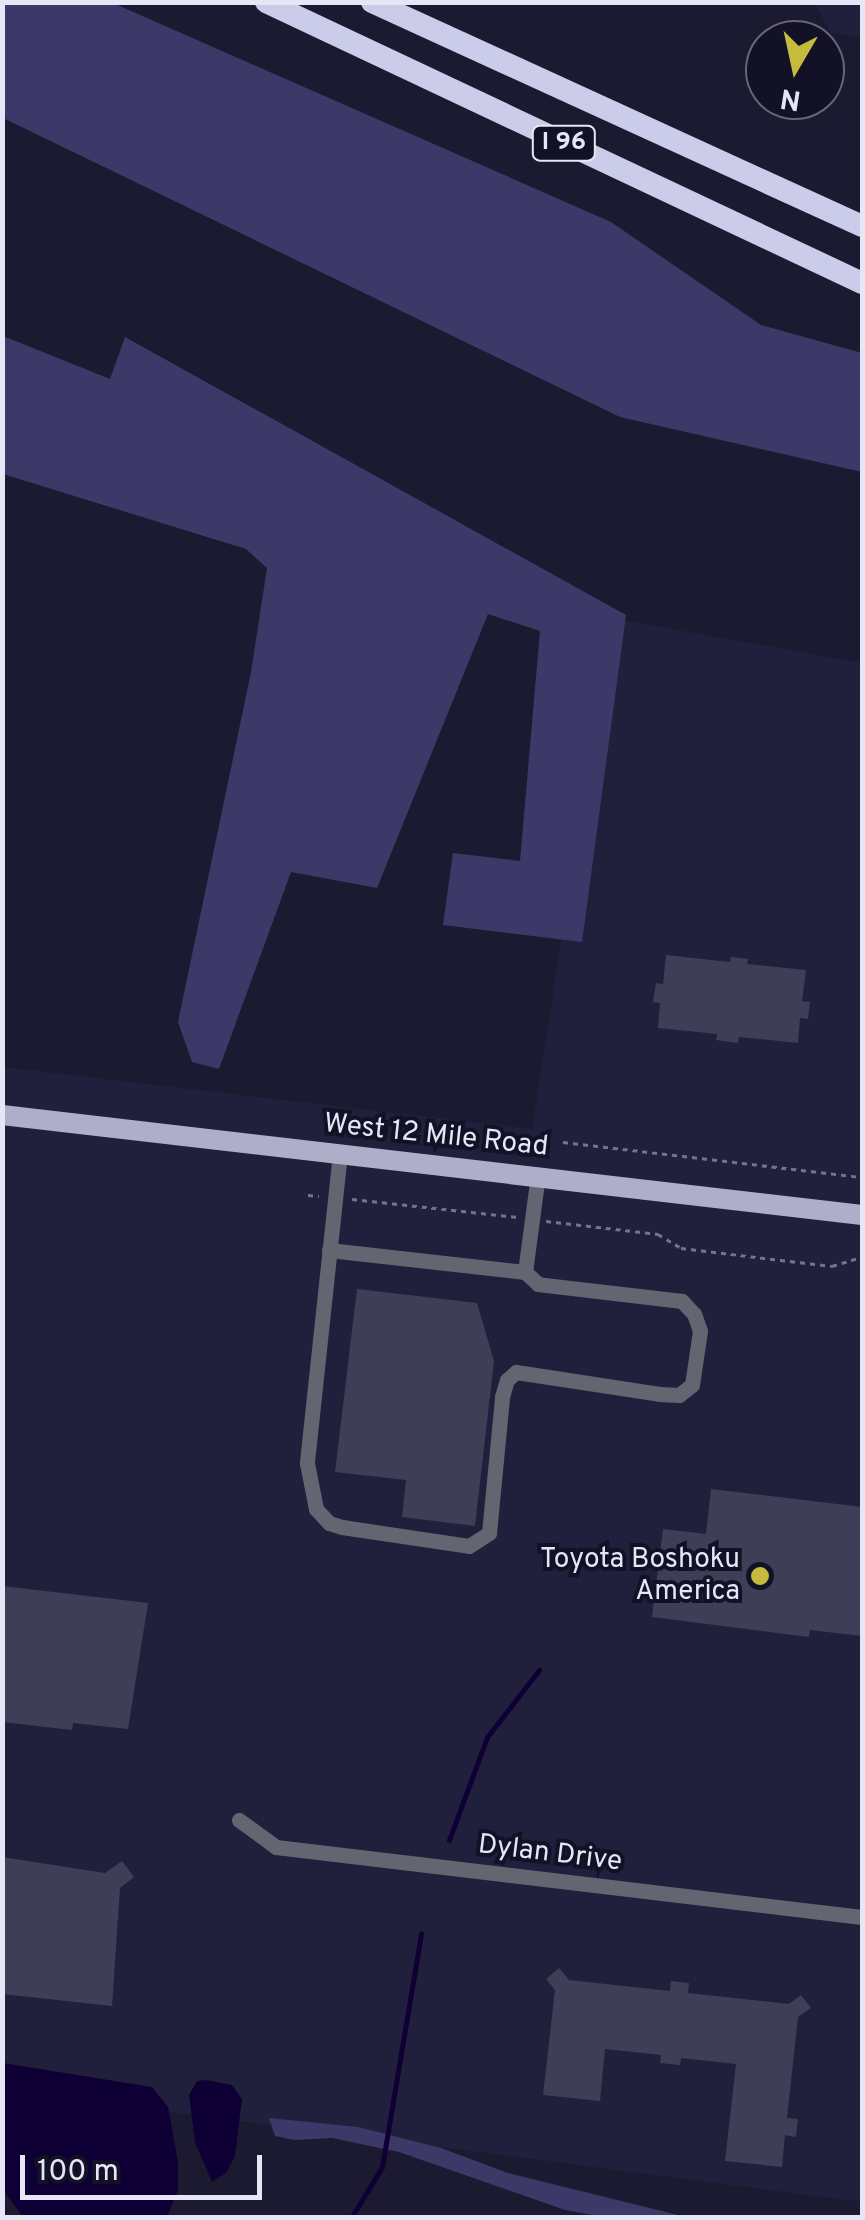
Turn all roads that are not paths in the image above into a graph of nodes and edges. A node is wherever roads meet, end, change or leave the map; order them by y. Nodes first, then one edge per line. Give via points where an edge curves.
1 (266, 2) edge
2 (372, 2) edge
3 (862, 226) edge
4 (862, 283) edge
5 (2, 1115) edge
6 (340, 1153) junction
7 (538, 1175) junction
8 (862, 1214) edge
9 (329, 1250) junction
10 (526, 1272) junction
11 (240, 1820) dead end
12 (862, 1916) edge

1 - 4 highway, I 96
2 - 3 highway, I 96
5 - 6 main road, West 12 Mile Road
6 - 7 main road, West 12 Mile Road
6 - 9 street
7 - 8 main road, West 12 Mile Road
7 - 10 street
9 - 10 street
9 - 10 street via 307,1463 316,1509 342,1528 469,1546 488,1533 502,1397 516,1372 660,1394 680,1394 692,1385 700,1331 682,1301 538,1284
11 - 12 street, Dylan Drive via 276,1847

